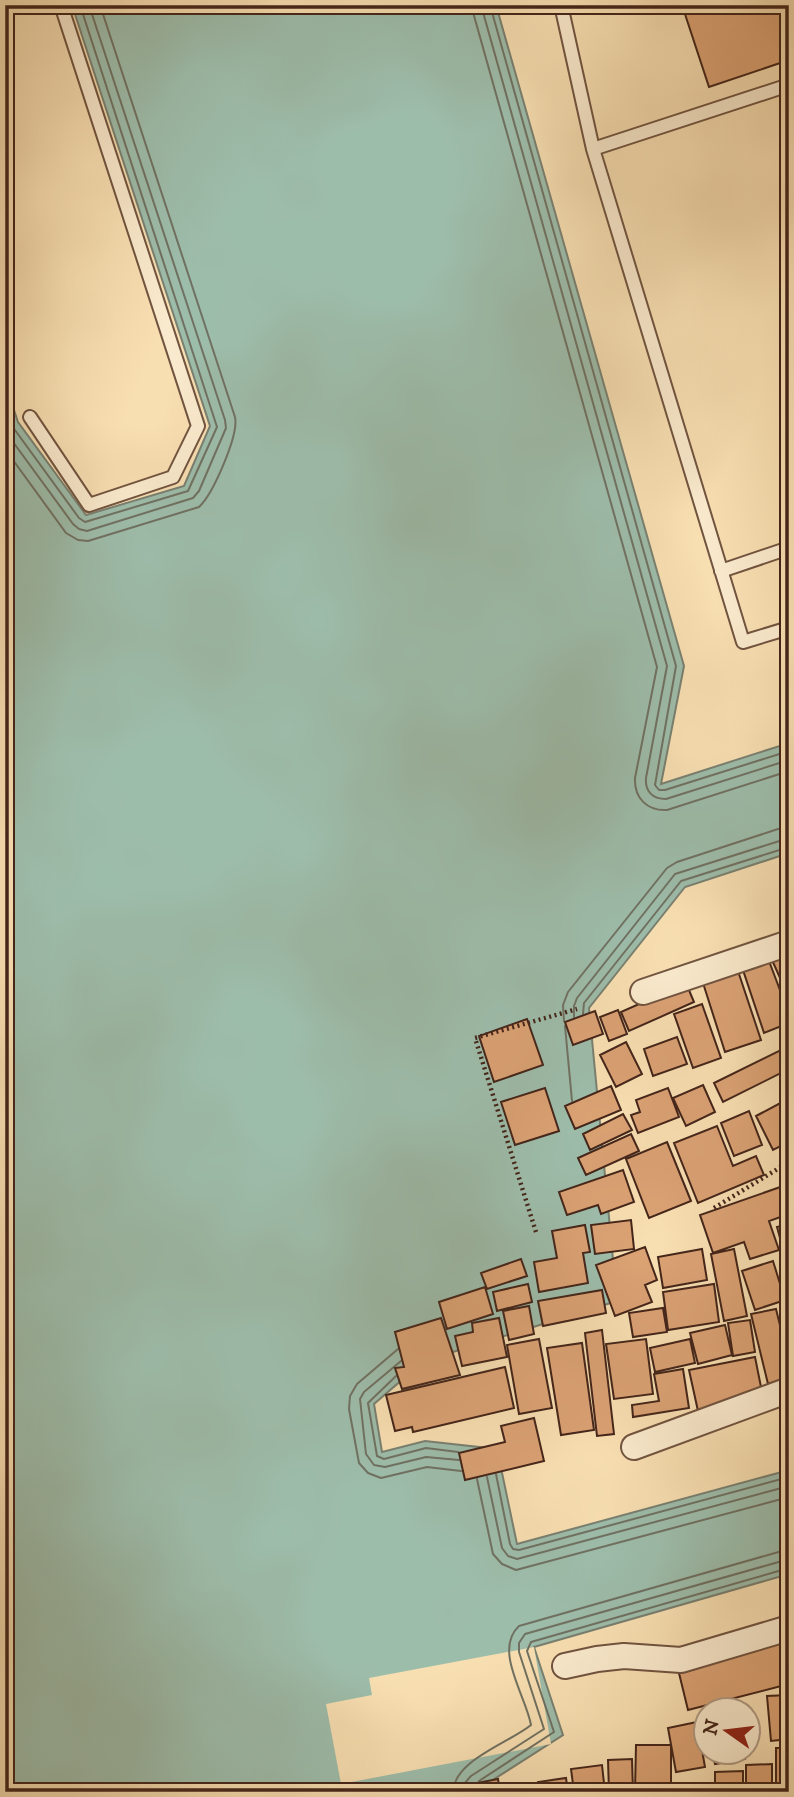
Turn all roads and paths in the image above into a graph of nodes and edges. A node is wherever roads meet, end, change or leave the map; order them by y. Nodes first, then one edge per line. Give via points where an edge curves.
1 (61, 5) edge
2 (561, 5) edge
3 (789, 85) edge
4 (593, 149) junction
5 (30, 417) dead end
6 (789, 548) edge
7 (721, 571) junction
8 (789, 628) edge
9 (789, 943) edge
10 (643, 992) dead end
11 (577, 1009) dead end
12 (789, 1162) edge
13 (714, 1208) dead end
14 (536, 1232) dead end
15 (789, 1390) edge
16 (634, 1447) dead end
17 (789, 1628) edge
18 (565, 1666) dead end

1 - 5 lane via 198,426 173,477 89,505
2 - 4 lane
3 - 4 lane
4 - 7 lane
6 - 7 lane
7 - 8 lane via 743,642
9 - 10 street
11 - 14 path via 475,1038
12 - 13 path
15 - 16 street
17 - 18 street via 681,1660 624,1656

